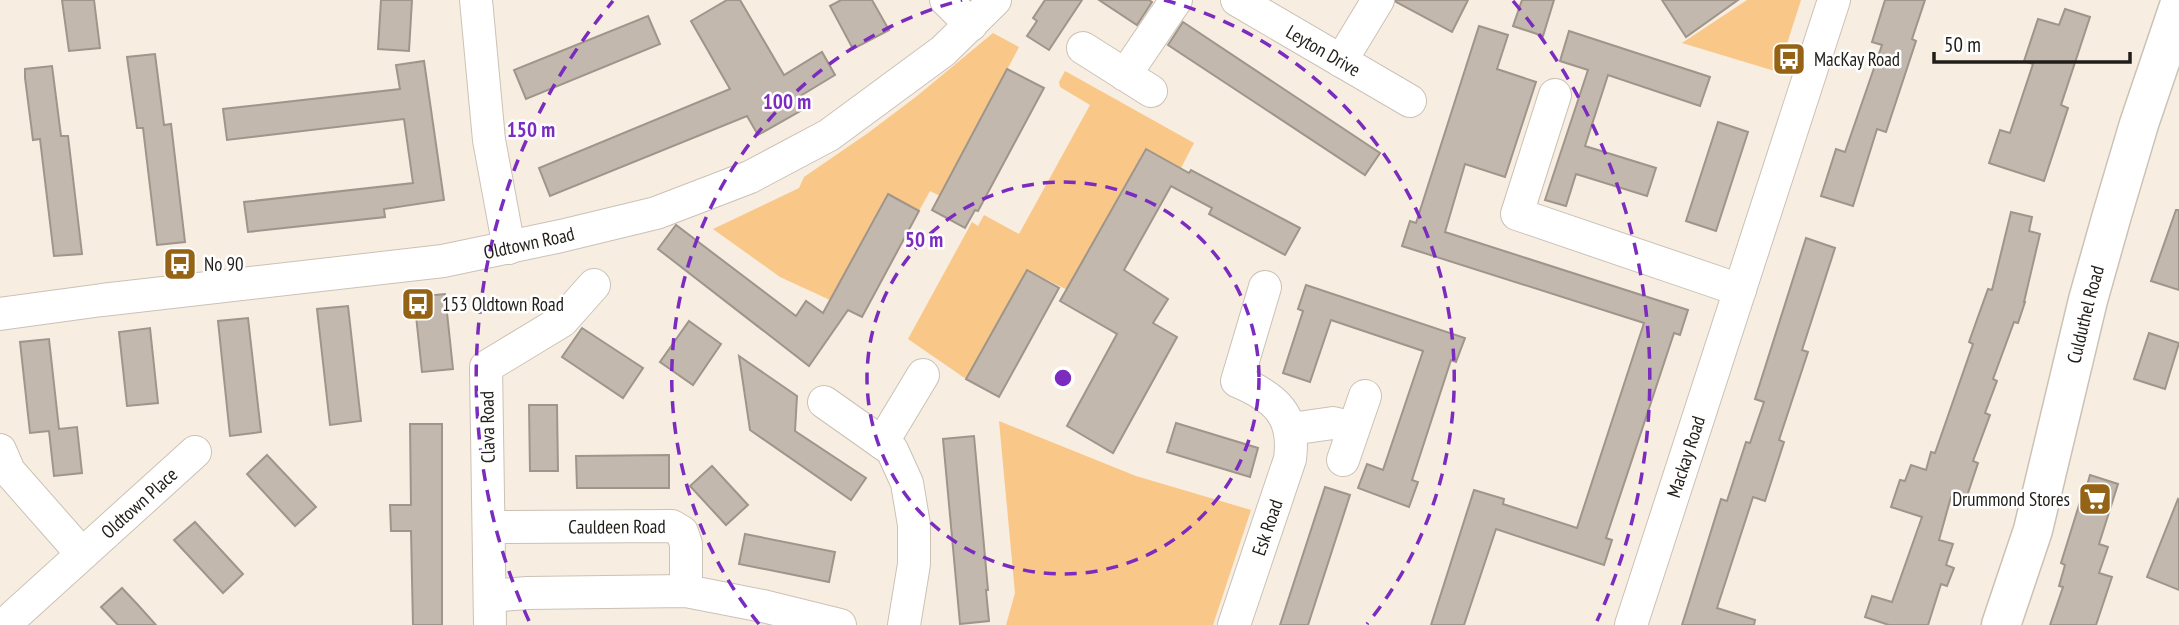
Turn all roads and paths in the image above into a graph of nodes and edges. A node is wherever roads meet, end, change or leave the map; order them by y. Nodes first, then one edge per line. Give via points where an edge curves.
1 (476, 0) edge
2 (946, 0) edge
3 (995, 0) edge
4 (1177, 0) edge
5 (1237, 0) edge
6 (1378, 0) edge
7 (1834, 0) edge
8 (971, 25) junction
9 (2176, 28) edge
10 (1083, 48) dead end
11 (1340, 61) junction
12 (1555, 95) dead end
13 (1410, 101) dead end
14 (509, 248) junction
15 (594, 285) dead end
16 (1265, 286) dead end
17 (1740, 290) junction
18 (0, 314) edge
19 (923, 375) dead end
20 (1364, 396) dead end
21 (824, 402) dead end
22 (1353, 428) junction
23 (1291, 429) junction
24 (882, 443) junction
25 (0, 450) edge
26 (195, 452) dead end
27 (1343, 460) dead end
28 (489, 527) junction
29 (82, 554) junction
30 (685, 591) junction
31 (490, 610) edge
32 (4, 625) edge
33 (839, 625) edge
34 (904, 625) edge
35 (1234, 625) edge
36 (1631, 625) edge
37 (2001, 625) edge

1 - 14 street via 489,140
2 - 8 street
3 - 8 street, Oldtown Road
4 - 10 street via 1138,83
5 - 11 street, Leyton Drive
6 - 11 street
7 - 17 street, Mackay Road
8 - 14 street, Oldtown Road via 830,135 750,177 656,213
9 - 37 main road, Culduthel Road via 2139,124 2088,300 2033,530
11 - 13 street, Leyton Drive
12 - 17 street via 1517,214
14 - 18 street, Oldtown Road via 443,261
15 - 28 street, Clava Road via 562,321 485,367
16 - 23 street via 1237,382 1272,401
17 - 36 street, Mackay Road
19 - 24 street
20 - 22 street
21 - 24 street
22 - 23 street via 1333,423
22 - 27 street
23 - 35 street, Esk Road via 1290,459
24 - 34 street via 892,450 907,483 914,525 914,564
25 - 29 street, Oldtown Place via 9,471
26 - 29 street, Oldtown Place
28 - 30 street, Cauldeen Road via 672,526 682,533 686,544
28 - 31 street, Clava Road
29 - 32 street, Oldtown Place
30 - 31 street via 527,593
30 - 33 street

